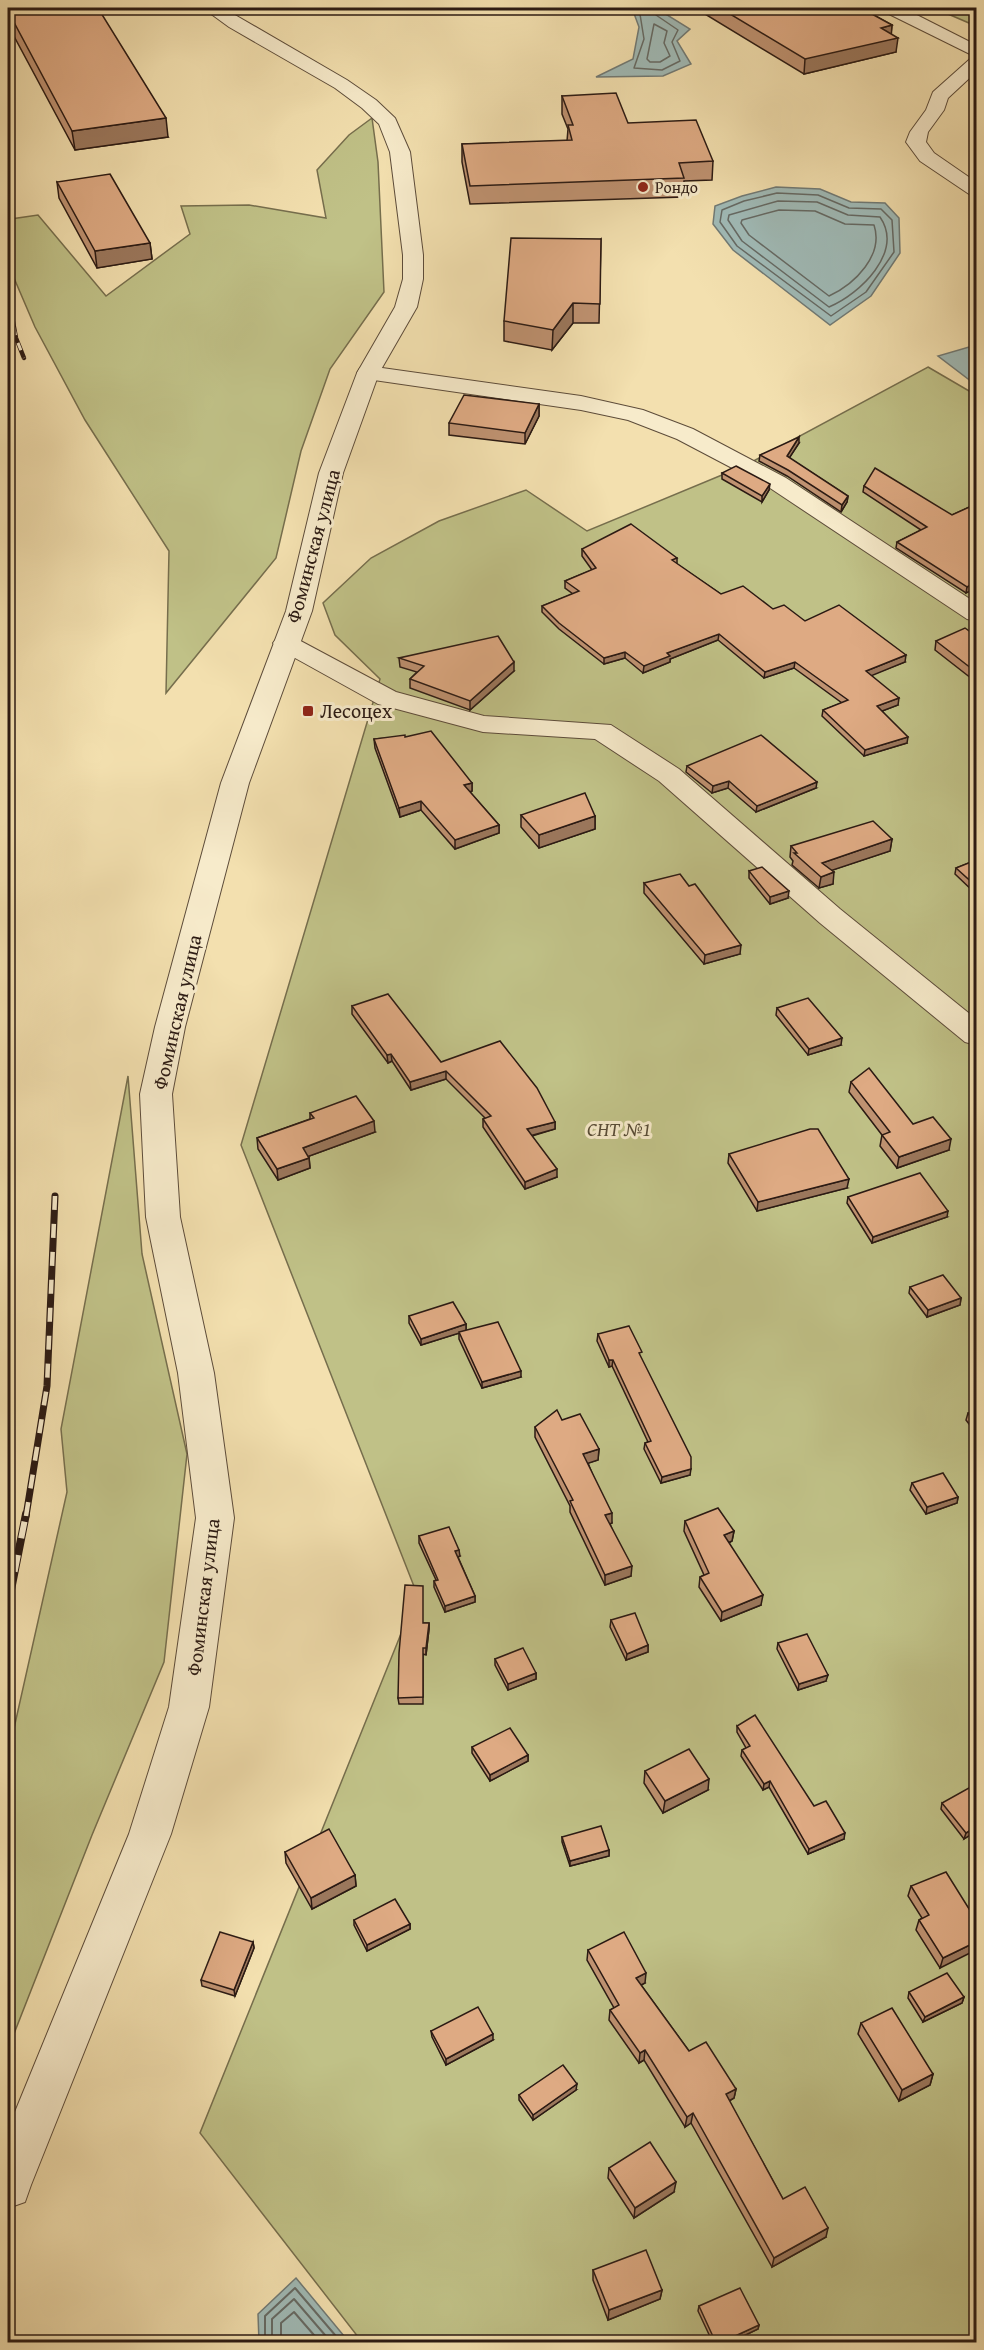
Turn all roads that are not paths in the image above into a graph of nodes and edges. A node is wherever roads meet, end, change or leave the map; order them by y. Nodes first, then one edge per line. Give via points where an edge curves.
1 (212, 8) edge
2 (891, 8) edge
3 (976, 52) edge
4 (976, 63) edge
5 (976, 190) edge
6 (368, 373) junction
7 (976, 614) edge
8 (286, 643) junction
9 (976, 1035) edge
10 (8, 2185) edge

1 - 6 street, Фоминская улица via 355,93 381,115 396,138 414,279 406,308
2 - 3 street
4 - 5 street via 940,96 916,142 927,157
6 - 7 street via 581,403 635,415 685,434 771,478
6 - 8 street, Фоминская улица via 331,473 298,611
8 - 9 street via 387,698 483,724 601,731 669,775 830,916
8 - 10 street, Фоминская улица via 235,783 156,1094 163,1217 196,1373 215,1518 189,1707 150,1834

